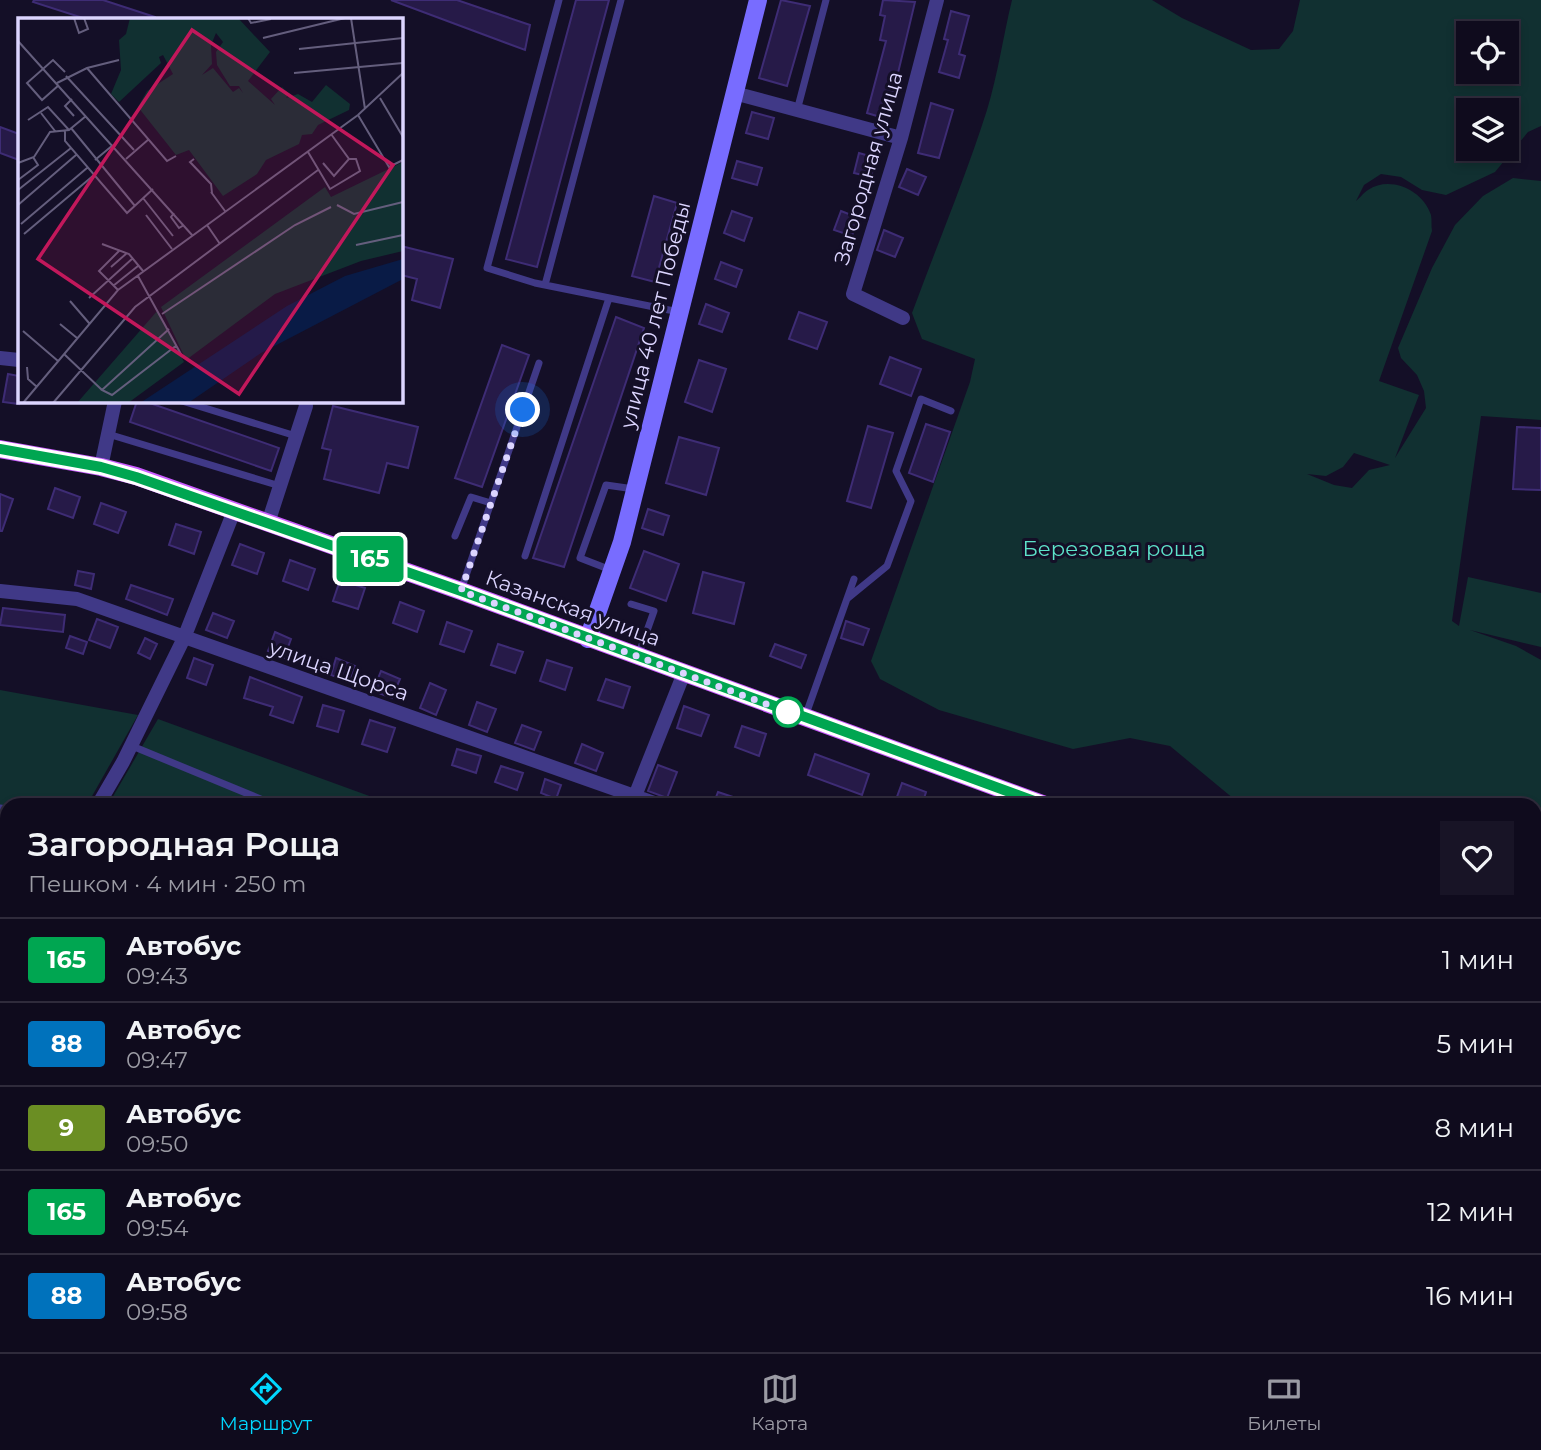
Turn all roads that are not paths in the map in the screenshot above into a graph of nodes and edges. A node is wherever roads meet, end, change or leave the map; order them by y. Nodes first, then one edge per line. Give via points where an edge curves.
1 (559, 0) edge
2 (621, 0) edge
3 (758, 0) edge
4 (826, 0) edge
5 (937, 0) edge
6 (734, 93) junction
7 (799, 103) dead end
8 (901, 138) junction
9 (545, 285) junction
10 (609, 298) junction
11 (679, 312) junction
12 (903, 318) dead end
13 (0, 358) edge
14 (18, 360) edge
15 (539, 363) dead end
16 (115, 402) edge
17 (185, 402) edge
18 (305, 402) edge
19 (951, 411) dead end
20 (108, 434) junction
21 (296, 436) junction
22 (0, 449) edge
23 (101, 467) junction
24 (280, 486) junction
25 (635, 489) junction
26 (491, 503) junction
27 (234, 511) junction
28 (268, 523) junction
29 (454, 536) dead end
30 (525, 556) dead end
31 (612, 570) junction
32 (854, 579) dead end
33 (461, 591) junction
34 (0, 592) edge
35 (848, 598) junction
36 (631, 604) dead end
37 (184, 638) junction
38 (588, 639) junction
39 (638, 657) junction
40 (684, 673) junction
41 (804, 717) junction
42 (131, 746) junction
43 (635, 796) junction
44 (102, 798) edge
45 (258, 798) edge
46 (641, 798) edge
47 (1026, 798) edge

1 - 9 lane via 488,268
2 - 9 lane
3 - 6 street, улица 40 лет Победы
4 - 7 lane
5 - 8 street, Загородная улица
6 - 8 street
6 - 11 street, улица 40 лет Победы
8 - 12 street, Загородная улица via 853,295
9 - 10 lane
10 - 11 lane
10 - 30 lane
11 - 25 street, улица 40 лет Победы
13 - 14 street
15 - 26 lane
16 - 20 street
17 - 21 lane
18 - 21 street
19 - 35 lane via 922,399 896,471 911,501 887,566
20 - 23 street
20 - 24 lane
21 - 24 street
22 - 23 main road, Казанская улица
23 - 27 main road, Казанская улица
24 - 28 street
25 - 31 street, улица 40 лет Победы
25 - 31 lane via 606,485 580,558
26 - 29 lane via 471,497
26 - 33 lane
27 - 28 main road, Казанская улица
27 - 37 street
28 - 33 main road, Казанская улица
31 - 38 street, улица 40 лет Победы
32 - 35 lane
33 - 38 main road, Казанская улица
34 - 37 street, улица Щорса via 77,599
35 - 41 lane
36 - 39 lane via 654,611
37 - 42 street
37 - 43 street, улица Щорса
38 - 39 main road, Казанская улица
39 - 40 main road, Казанская улица
40 - 41 main road, Казанская улица
40 - 43 street
41 - 47 main road, Казанская улица
42 - 44 street
42 - 45 lane
43 - 46 street, улица Щорса

